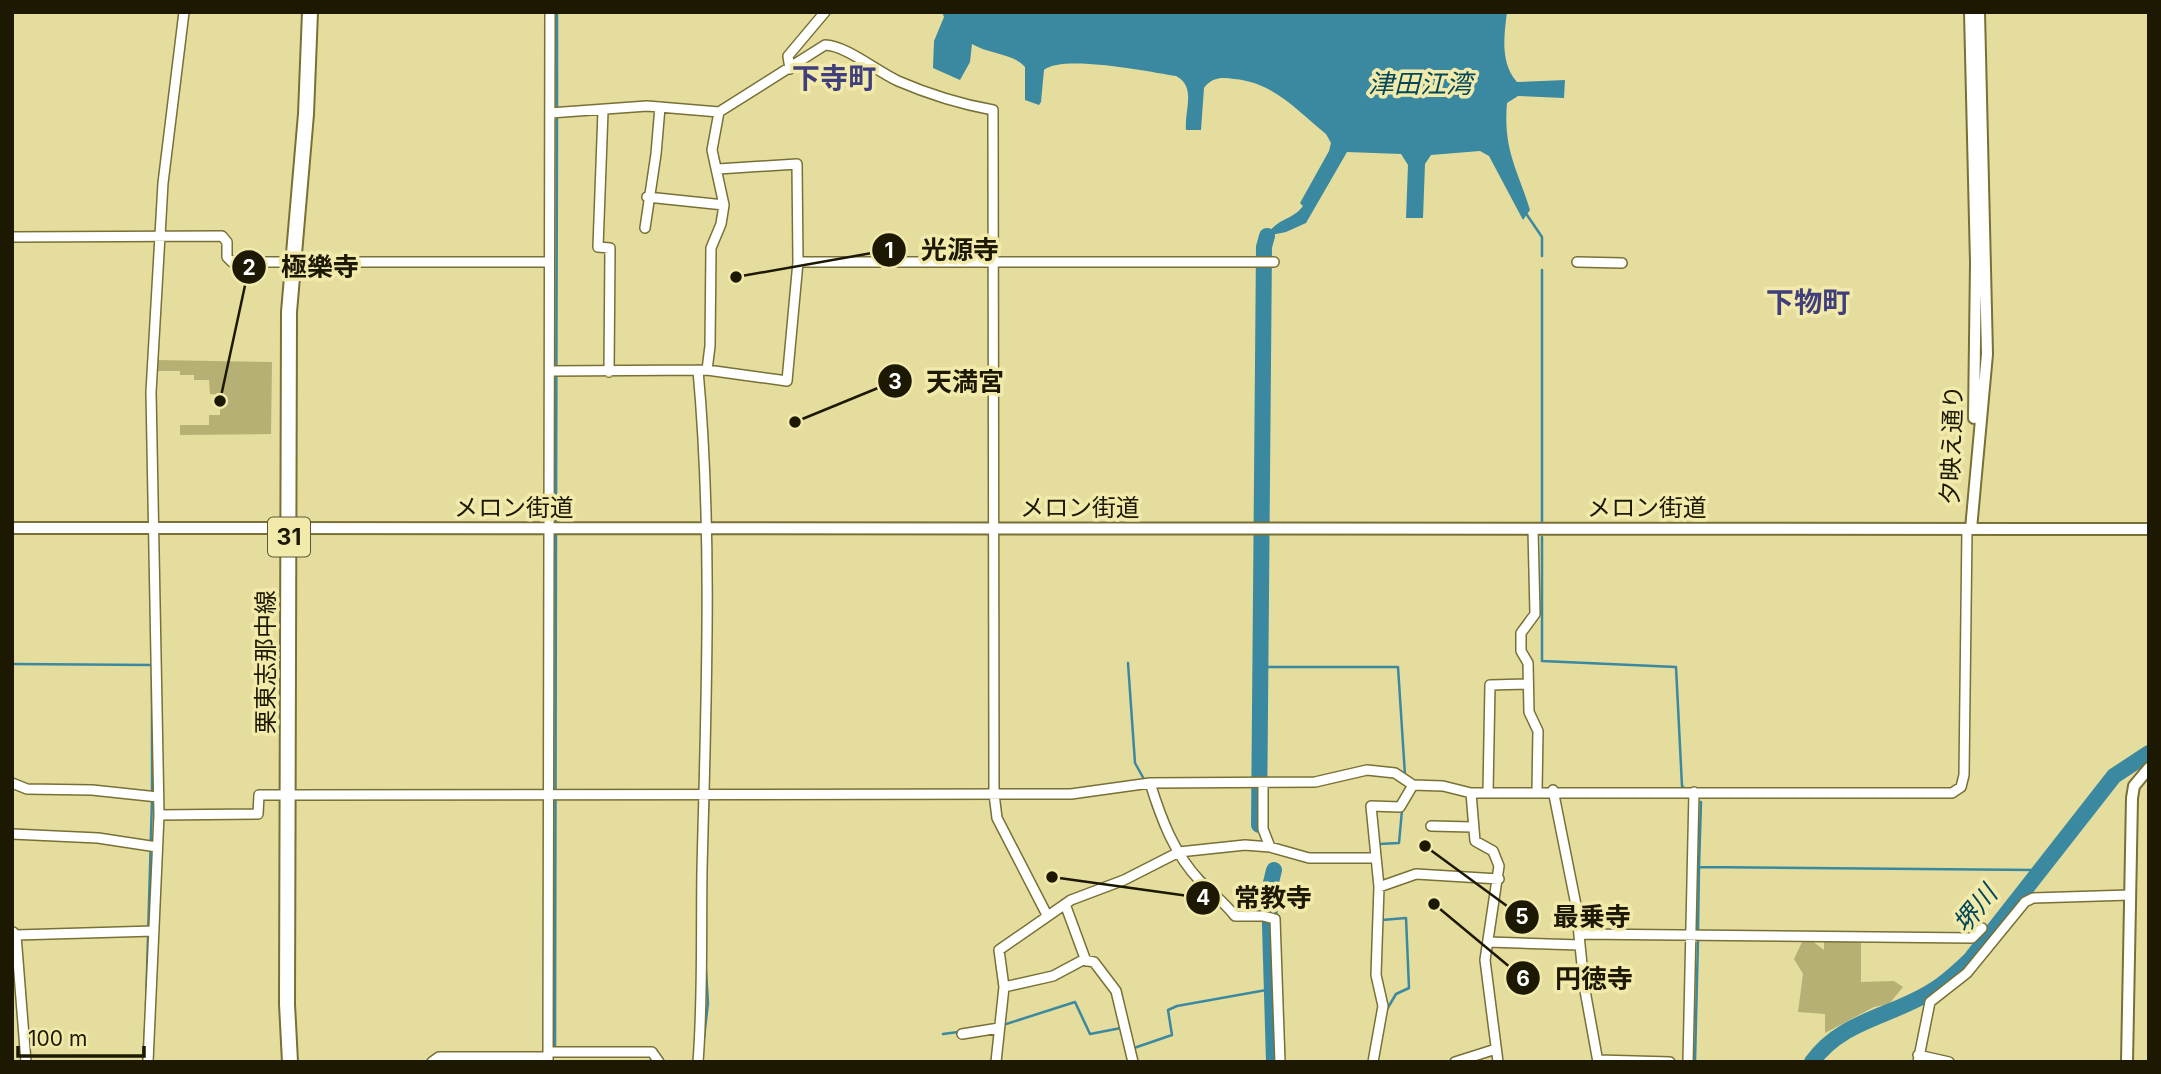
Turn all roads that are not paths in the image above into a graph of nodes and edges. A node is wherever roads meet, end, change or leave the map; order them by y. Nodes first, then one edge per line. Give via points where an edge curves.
1 (184, 12) edge
2 (310, 12) edge
3 (550, 12) edge
4 (825, 12) edge
5 (1970, 12) edge
6 (1979, 12) edge
7 (790, 69) junction
8 (660, 107) junction
9 (603, 111) junction
10 (555, 112) junction
11 (719, 112) junction
12 (718, 169) junction
13 (647, 197) junction
14 (724, 205) junction
15 (645, 228) dead end
16 (159, 236) junction
17 (12, 237) edge
18 (291, 262) junction
19 (550, 262) junction
20 (798, 262) junction
21 (1274, 262) dead end
22 (1577, 262) dead end
23 (994, 263) junction
24 (1622, 263) dead end
25 (703, 370) junction
26 (555, 371) junction
27 (609, 372) junction
28 (289, 527) junction
29 (12, 528) edge
30 (153, 528) junction
31 (2149, 528) edge
32 (555, 529) junction
33 (706, 529) junction
34 (993, 529) junction
35 (1533, 529) junction
36 (1969, 529) junction
37 (1528, 684) junction
38 (2149, 768) edge
39 (12, 783) edge
40 (1150, 783) junction
41 (1260, 783) junction
42 (1413, 785) junction
43 (1553, 790) junction
44 (1537, 791) junction
45 (1488, 792) junction
46 (1694, 792) junction
47 (706, 793) junction
48 (1471, 793) junction
49 (288, 794) junction
50 (553, 794) junction
51 (994, 794) junction
52 (158, 797) junction
53 (159, 815) junction
54 (1431, 826) dead end
55 (1472, 827) junction
56 (12, 834) edge
57 (1270, 846) junction
58 (157, 847) junction
59 (1179, 852) junction
60 (1376, 858) junction
61 (1499, 879) junction
62 (1379, 887) junction
63 (2130, 895) junction
64 (1065, 904) junction
65 (1047, 915) junction
66 (1982, 928) dead end
67 (153, 931) junction
68 (14, 933) edge
69 (1579, 934) junction
70 (1690, 935) junction
71 (1489, 942) junction
72 (1580, 945) junction
73 (1086, 961) junction
74 (1004, 987) junction
75 (999, 1028) junction
76 (961, 1034) dead end
77 (1496, 1049) junction
78 (551, 1055) edge
79 (1918, 1058) edge
80 (1598, 1061) edge
81 (26, 1062) edge
82 (148, 1062) edge
83 (290, 1062) edge
84 (432, 1062) edge
85 (659, 1062) edge
86 (698, 1062) edge
87 (996, 1062) edge
88 (1133, 1062) edge
89 (1280, 1062) edge
90 (1373, 1062) edge
91 (1455, 1062) edge
92 (1498, 1062) edge
93 (1670, 1062) edge
94 (1688, 1062) edge
95 (1950, 1062) edge
96 (2127, 1062) edge

1 - 16 street
2 - 18 main road, 栗東志那中線 / 31 via 307,103
3 - 10 street
4 - 7 street via 788,56
5 - 36 street, 夕映え通り via 1976,263
6 - 36 street, 夕映え通り via 1987,355
7 - 11 street
7 - 23 street via 825,45 833,45 900,82 993,110
8 - 9 street
8 - 11 street
8 - 13 street
9 - 10 street
9 - 27 street via 597,247 610,248
10 - 19 street
11 - 12 street via 712,150
12 - 14 street
12 - 20 street via 797,164
13 - 14 street
13 - 15 street
14 - 25 street via 711,248 710,346
16 - 17 street
16 - 18 street via 222,236 232,262
16 - 30 street via 150,392
18 - 19 street
18 - 28 main road, 栗東志那中線 / 31
19 - 26 street
20 - 23 street
20 - 25 street via 787,381
21 - 23 street
22 - 24 street
23 - 34 street
25 - 27 street
25 - 33 street
26 - 27 street
26 - 32 street
28 - 30 street, メロン街道
28 - 32 street, メロン街道
28 - 49 main road, 栗東志那中線 / 31
29 - 30 street, メロン街道
30 - 52 street
31 - 36 street, メロン街道
32 - 33 street, メロン街道
32 - 50 street
33 - 34 street, メロン街道
33 - 47 street
34 - 35 street, メロン街道
34 - 51 street
35 - 36 street, メロン街道
35 - 37 street via 1535,614 1521,633
36 - 46 street via 1961,787 1952,793
37 - 44 street via 1529,712 1538,731
37 - 45 street via 1490,685
38 - 63 street via 2134,786 2132,798
39 - 52 street via 27,789
40 - 41 street
40 - 51 street via 1071,794
40 - 59 street via 1163,824
41 - 42 street via 1315,782 1367,770 1395,774
41 - 57 street via 1263,829
42 - 48 street
42 - 60 street via 1400,807 1371,806
43 - 44 street
43 - 46 street
43 - 69 street
44 - 45 street
45 - 48 street
46 - 70 street
47 - 50 street
47 - 51 street
47 - 86 street
48 - 55 street
49 - 50 street
49 - 53 street via 259,795 258,814
49 - 83 main road, 栗東志那中線 / 31
50 - 78 street
51 - 65 street via 997,818
52 - 53 street
53 - 58 street
54 - 55 street
55 - 61 street via 1479,846 1493,851 1497,858
56 - 58 street via 98,838
57 - 59 street
57 - 60 street via 1308,858
58 - 67 street
59 - 64 street
59 - 89 street via 1235,916 1263,916 1277,926
60 - 62 street
61 - 62 street via 1416,874
61 - 71 street
62 - 90 street via 1376,975 1383,1006
63 - 79 street via 2025,902 1968,973 1930,1002
63 - 96 street
64 - 65 street
64 - 73 street
65 - 74 street via 999,950
66 - 70 street via 1972,938
67 - 68 street
67 - 82 street
68 - 81 street
69 - 70 street
69 - 72 street
70 - 94 street
71 - 72 street
71 - 77 street via 1486,982
72 - 80 street
73 - 74 street via 1054,976
73 - 88 street via 1094,962 1116,991
74 - 75 street
75 - 76 street
75 - 87 street
77 - 91 street
77 - 92 street
78 - 84 street via 439,1057
78 - 85 street via 652,1052
79 - 95 street
80 - 93 street

